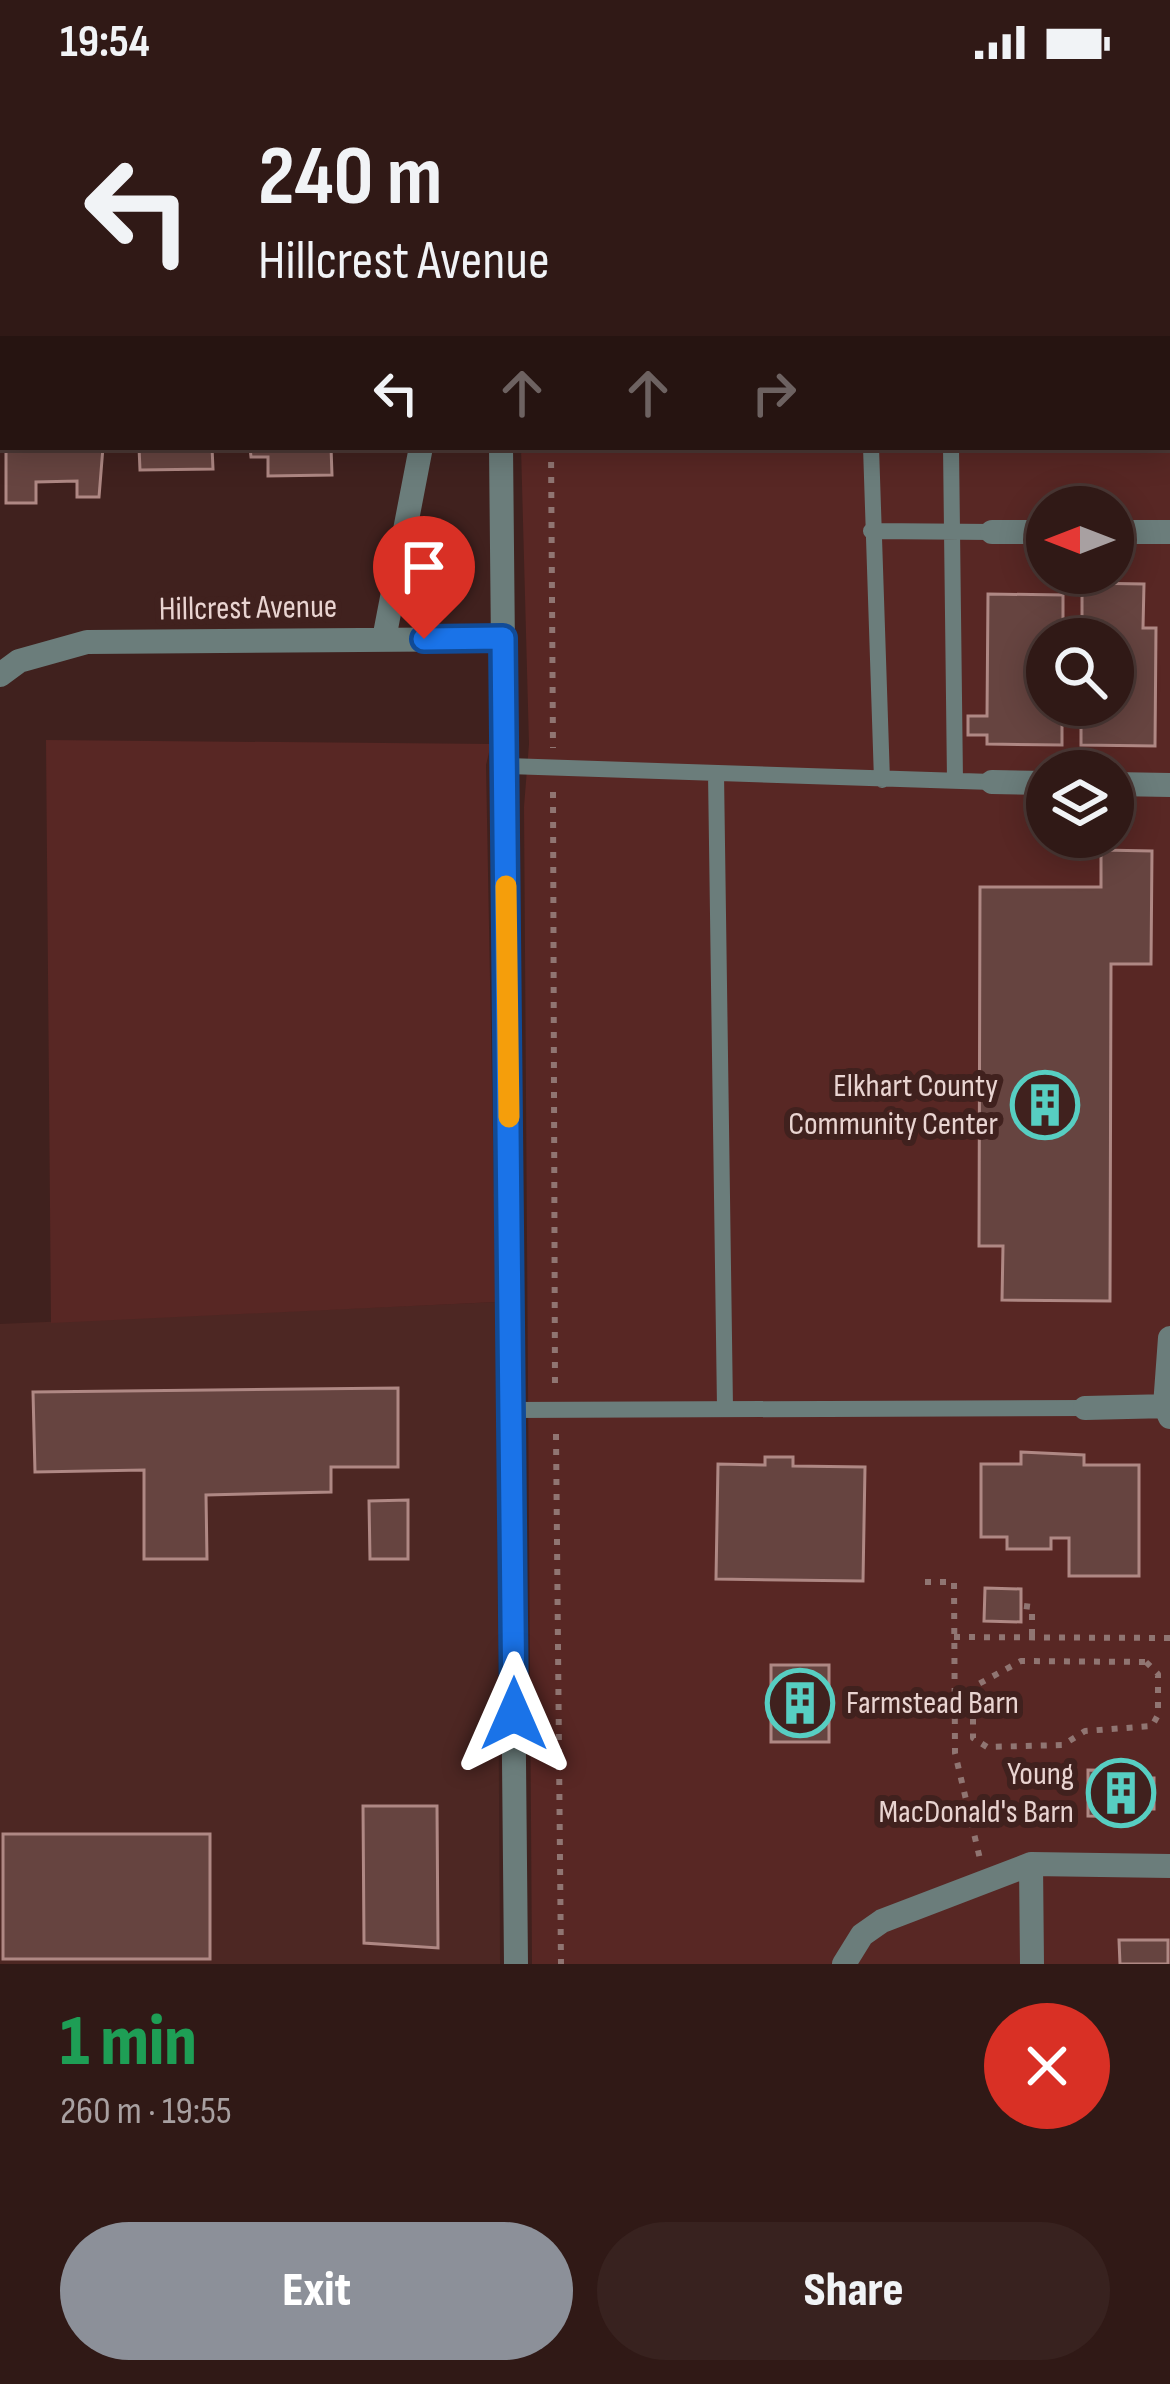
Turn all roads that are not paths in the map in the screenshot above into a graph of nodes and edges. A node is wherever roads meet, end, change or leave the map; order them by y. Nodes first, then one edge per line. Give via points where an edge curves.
1 (420, 450) edge
2 (501, 450) edge
3 (872, 450) edge
4 (951, 450) edge
5 (872, 531) junction
6 (949, 531) junction
7 (992, 532) joint
8 (1026, 532) edge
9 (1134, 532) edge
10 (1170, 532) edge
11 (503, 638) junction
12 (384, 639) junction
13 (0, 675) edge
14 (505, 766) junction
15 (716, 773) junction
16 (882, 780) junction
17 (955, 781) junction
18 (992, 782) joint
19 (1026, 783) edge
20 (1134, 784) edge
21 (1170, 785) edge
22 (1170, 1338) edge
23 (725, 1408) junction
24 (1085, 1408) joint
25 (512, 1410) junction
26 (1168, 1410) edge
27 (1031, 1864) junction
28 (1170, 1866) edge
29 (516, 1964) edge
30 (844, 1964) edge
31 (1032, 1964) edge

1 - 12 street
2 - 11 street
3 - 5 lane
4 - 6 lane
5 - 6 lane
5 - 16 lane
6 - 7 lane
6 - 17 lane
7 - 8 street
9 - 10 street
11 - 12 street, Hillcrest Avenue
11 - 14 street
12 - 13 street, Hillcrest Avenue via 87,642 19,661
14 - 15 lane
14 - 25 street
15 - 16 lane
15 - 23 lane
16 - 17 lane
17 - 18 lane
18 - 19 street
20 - 21 street
22 - 26 street
23 - 24 lane
23 - 25 lane
24 - 26 street
25 - 29 street
27 - 28 street
27 - 30 street via 882,1921
27 - 31 street

